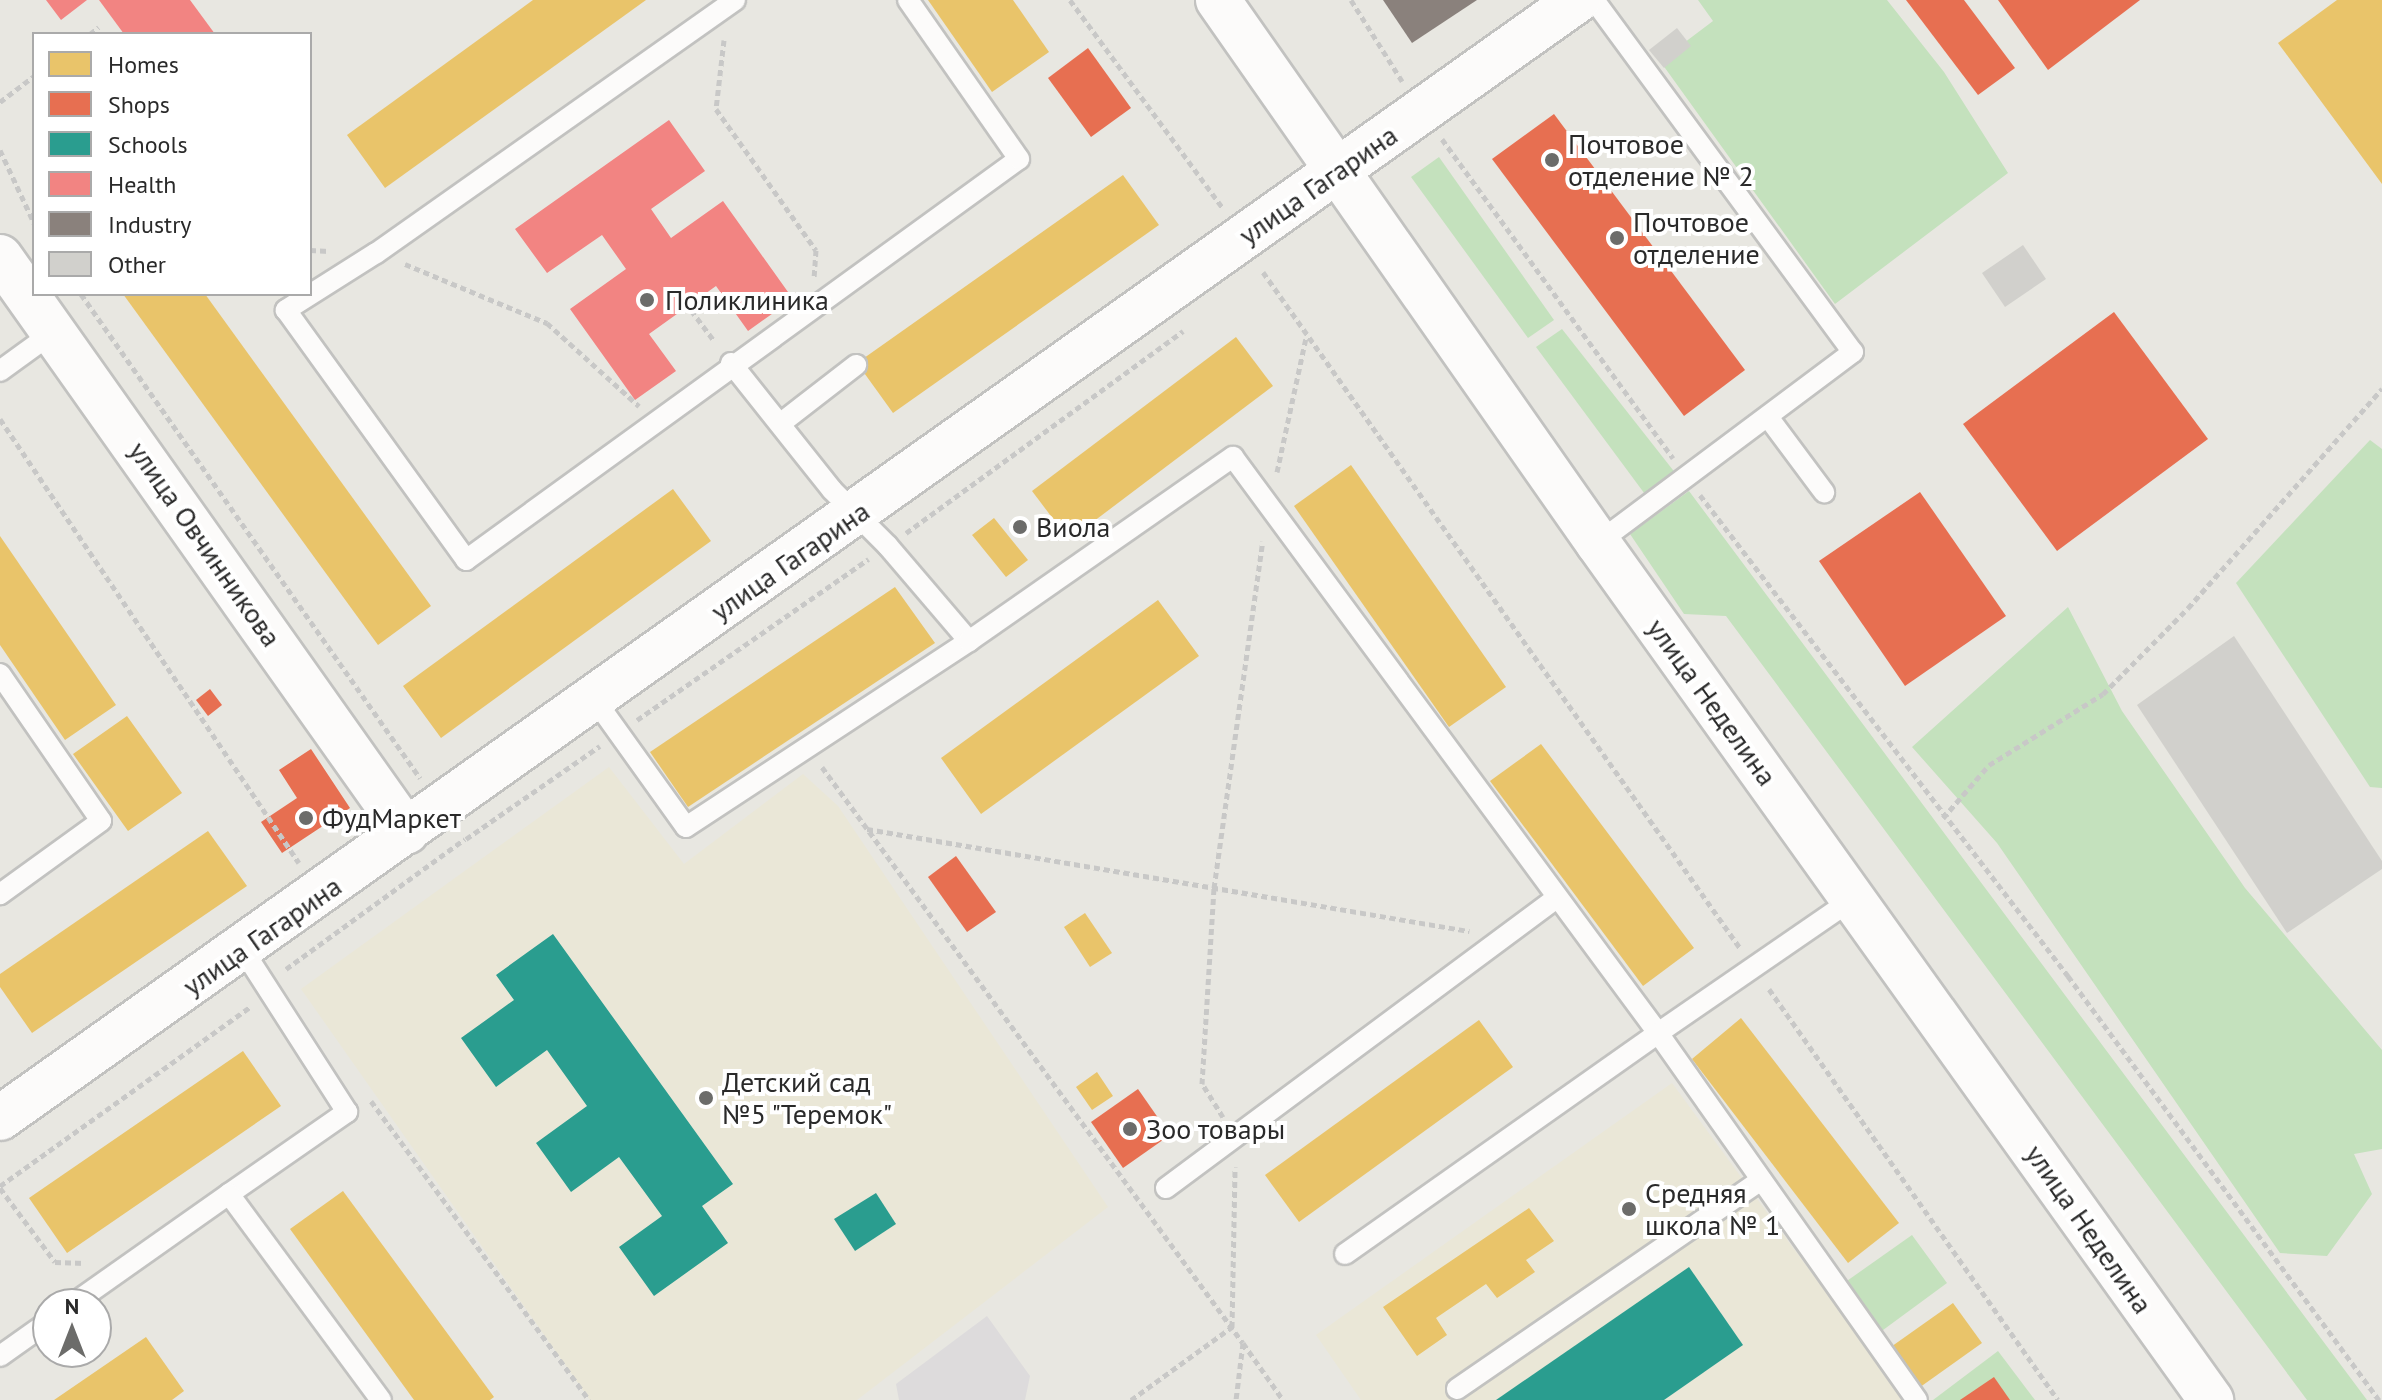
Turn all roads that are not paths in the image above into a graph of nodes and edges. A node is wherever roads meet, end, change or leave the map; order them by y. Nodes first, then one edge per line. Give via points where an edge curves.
1 (908, 0) edge
2 (1218, 0) edge
3 (1578, 0) edge
4 (1594, 0) edge
5 (731, 2) edge
6 (1336, 172) junction
7 (0, 257) edge
8 (312, 294) edge
9 (308, 296) edge
10 (55, 331) junction
11 (731, 363) junction
12 (856, 365) dead end
13 (0, 371) edge
14 (1768, 417) junction
15 (781, 423) junction
16 (1824, 492) dead end
17 (857, 513) junction
18 (1598, 543) junction
19 (969, 641) junction
20 (0, 674) edge
21 (595, 700) junction
22 (407, 832) junction
23 (0, 894) edge
24 (1556, 898) junction
25 (1853, 899) junction
26 (243, 950) junction
27 (1658, 1033) junction
28 (0, 1118) edge
29 (1761, 1180) junction
30 (1166, 1188) dead end
31 (229, 1194) junction
32 (1345, 1254) dead end
33 (96, 1288) edge
34 (32, 1333) edge
35 (0, 1356) edge
36 (1457, 1389) dead end
37 (381, 1400) edge
38 (1917, 1400) edge
39 (2211, 1400) edge

1 - 11 lane via 1019,159
2 - 6 street, улица Неделина
3 - 6 street, улица Гагарина
4 - 14 lane via 1853,352
5 - 8 lane
6 - 17 street, улица Гагарина
6 - 18 street, улица Неделина
7 - 10 street, улица Овчинникова
9 - 11 lane via 286,310 466,560
10 - 13 lane
10 - 22 street, улица Овчинникова
11 - 15 lane
12 - 15 lane
14 - 16 lane
14 - 18 lane
15 - 17 lane via 832,490
17 - 19 lane
17 - 21 street, улица Гагарина
18 - 25 street, улица Неделина
19 - 21 lane via 686,827
19 - 24 lane via 1233,457
20 - 23 lane via 101,821
21 - 22 street, улица Гагарина
22 - 26 street, улица Гагарина via 333,911
24 - 27 lane
24 - 30 lane
25 - 27 lane
25 - 39 street, улица Неделина
26 - 28 street, улица Гагарина
26 - 31 lane via 347,1112
27 - 29 lane
27 - 32 lane
29 - 36 lane
29 - 38 lane
31 - 33 lane
31 - 37 lane
34 - 35 lane

